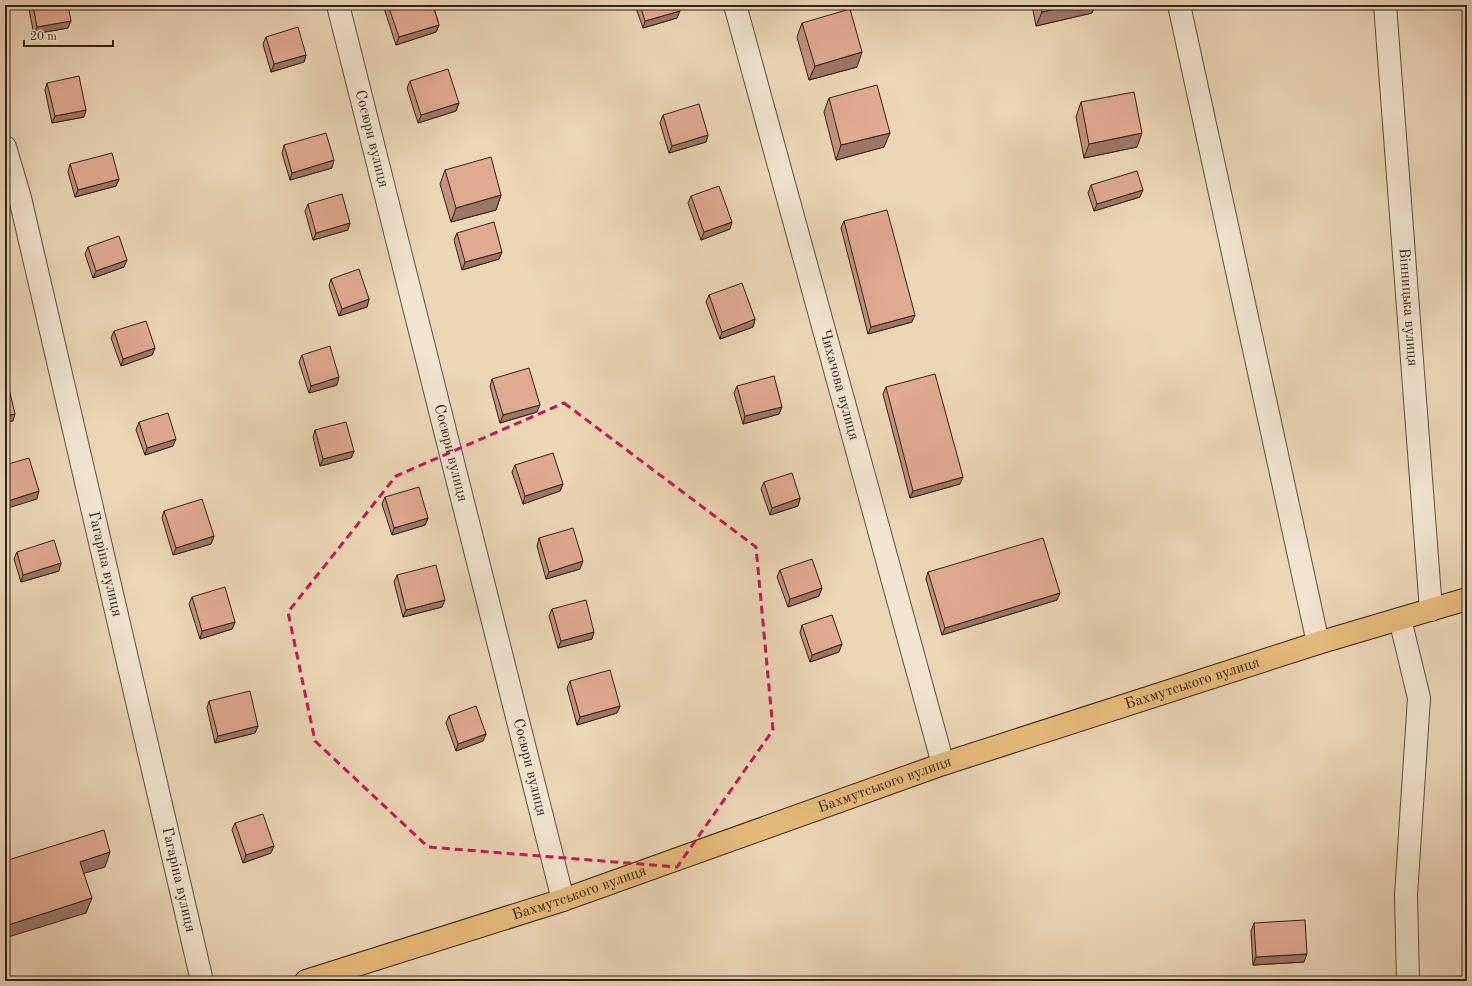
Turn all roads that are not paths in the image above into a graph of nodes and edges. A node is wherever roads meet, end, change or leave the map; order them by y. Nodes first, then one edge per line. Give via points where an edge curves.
1 (338, 5) edge
2 (735, 5) edge
3 (1179, 5) edge
4 (1385, 5) edge
5 (5, 147) edge
6 (1467, 599) edge
7 (1431, 610) junction
8 (1400, 619) junction
9 (1318, 643) junction
10 (943, 764) junction
11 (563, 900) junction
12 (202, 981) edge
13 (306, 981) edge
14 (1408, 981) edge

1 - 11 street, Сосюри вулиця
2 - 10 street, Чихачова вулиця
3 - 9 street
4 - 7 street, Вінницька вулиця
5 - 12 street, Гагаріна вулиця via 20,198
6 - 7 main road, Бахмутського вулиця
7 - 8 main road, Бахмутського вулиця
8 - 9 main road, Бахмутського вулиця
8 - 14 street via 1419,698 1406,895
9 - 10 main road, Бахмутського вулиця
10 - 11 main road, Бахмутського вулиця
11 - 13 main road, Бахмутського вулиця

